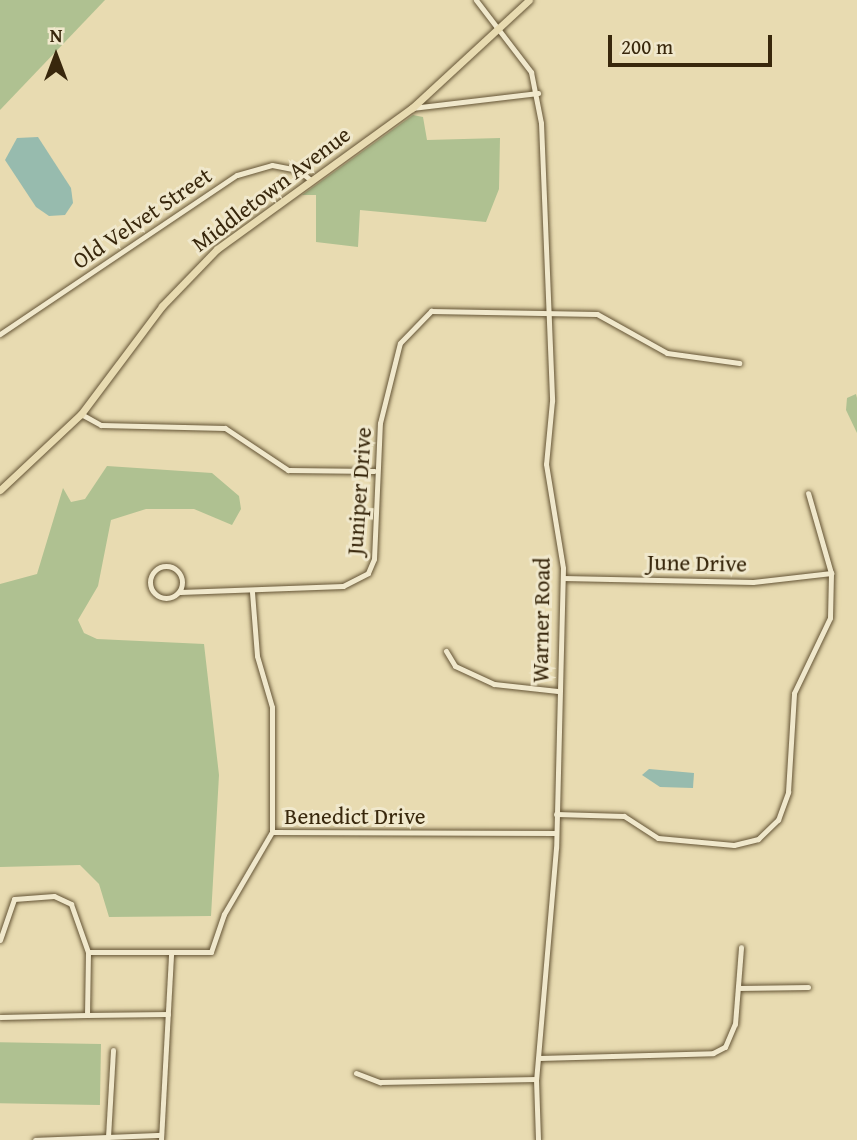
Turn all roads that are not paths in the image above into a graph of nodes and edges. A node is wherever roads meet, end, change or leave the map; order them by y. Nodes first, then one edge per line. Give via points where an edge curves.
1 (476, 0) edge
2 (529, 0) edge
3 (499, 31) junction
4 (538, 93) junction
5 (412, 108) junction
6 (310, 180) junction
7 (548, 315) junction
8 (0, 334) edge
9 (739, 363) dead end
10 (81, 414) junction
11 (374, 471) junction
12 (0, 490) edge
13 (808, 493) dead end
14 (831, 573) junction
15 (563, 578) junction
16 (180, 592) junction
17 (252, 592) junction
18 (446, 651) dead end
19 (558, 691) junction
20 (556, 814) junction
21 (272, 832) junction
22 (556, 833) junction
23 (0, 940) edge
24 (741, 947) dead end
25 (88, 952) junction
26 (172, 954) junction
27 (808, 987) dead end
28 (740, 988) junction
29 (168, 1014) junction
30 (87, 1015) junction
31 (0, 1017) edge
32 (113, 1050) dead end
33 (538, 1058) junction
34 (356, 1073) dead end
35 (536, 1079) junction
36 (108, 1137) junction
37 (161, 1138) edge
38 (35, 1140) edge
39 (538, 1140) edge

1 - 3 street, Warner Road
2 - 3 main road, Middletown Avenue
3 - 4 street, Warner Road via 531,72
3 - 5 main road, Middletown Avenue
4 - 5 street
4 - 7 street, Warner Road
5 - 6 main road, Middletown Avenue
6 - 8 street, Old Velvet Street via 272,166 237,175
6 - 10 main road, Middletown Avenue via 190,274
7 - 9 street, Juniper Drive via 597,314 667,353
7 - 11 street, Juniper Drive via 446,308 417,319 398,351
7 - 15 street, Warner Road via 552,401 546,464
10 - 11 street via 101,425 225,428 288,470
10 - 12 main road, Middletown Avenue
11 - 17 street, Juniper Drive via 374,559 364,576 343,586
13 - 14 street
14 - 15 street, June Drive via 753,582
14 - 20 street via 830,618 794,693 786,806 769,830 734,845 667,841 624,816
15 - 19 street, Warner Road
16 - 16 street, Juniper Drive via 158,596 150,584 154,570 177,570
16 - 17 street, Juniper Drive
17 - 21 street, Benedict Drive via 257,656 272,707
18 - 19 street via 455,666 494,684
19 - 20 street, Warner Road
20 - 22 street, Warner Road
21 - 22 street, Benedict Drive
21 - 26 street via 223,914 214,949
22 - 33 street, Warner Road
23 - 25 street via 15,899 54,896 71,904
24 - 28 street
25 - 26 street
25 - 30 street
26 - 29 street
27 - 28 street
28 - 33 street via 732,1037 713,1054
29 - 30 street
29 - 37 street
30 - 31 street
32 - 36 street
33 - 35 street, Warner Road
34 - 35 street via 380,1082
35 - 39 street, Warner Road
36 - 37 street
36 - 38 street

